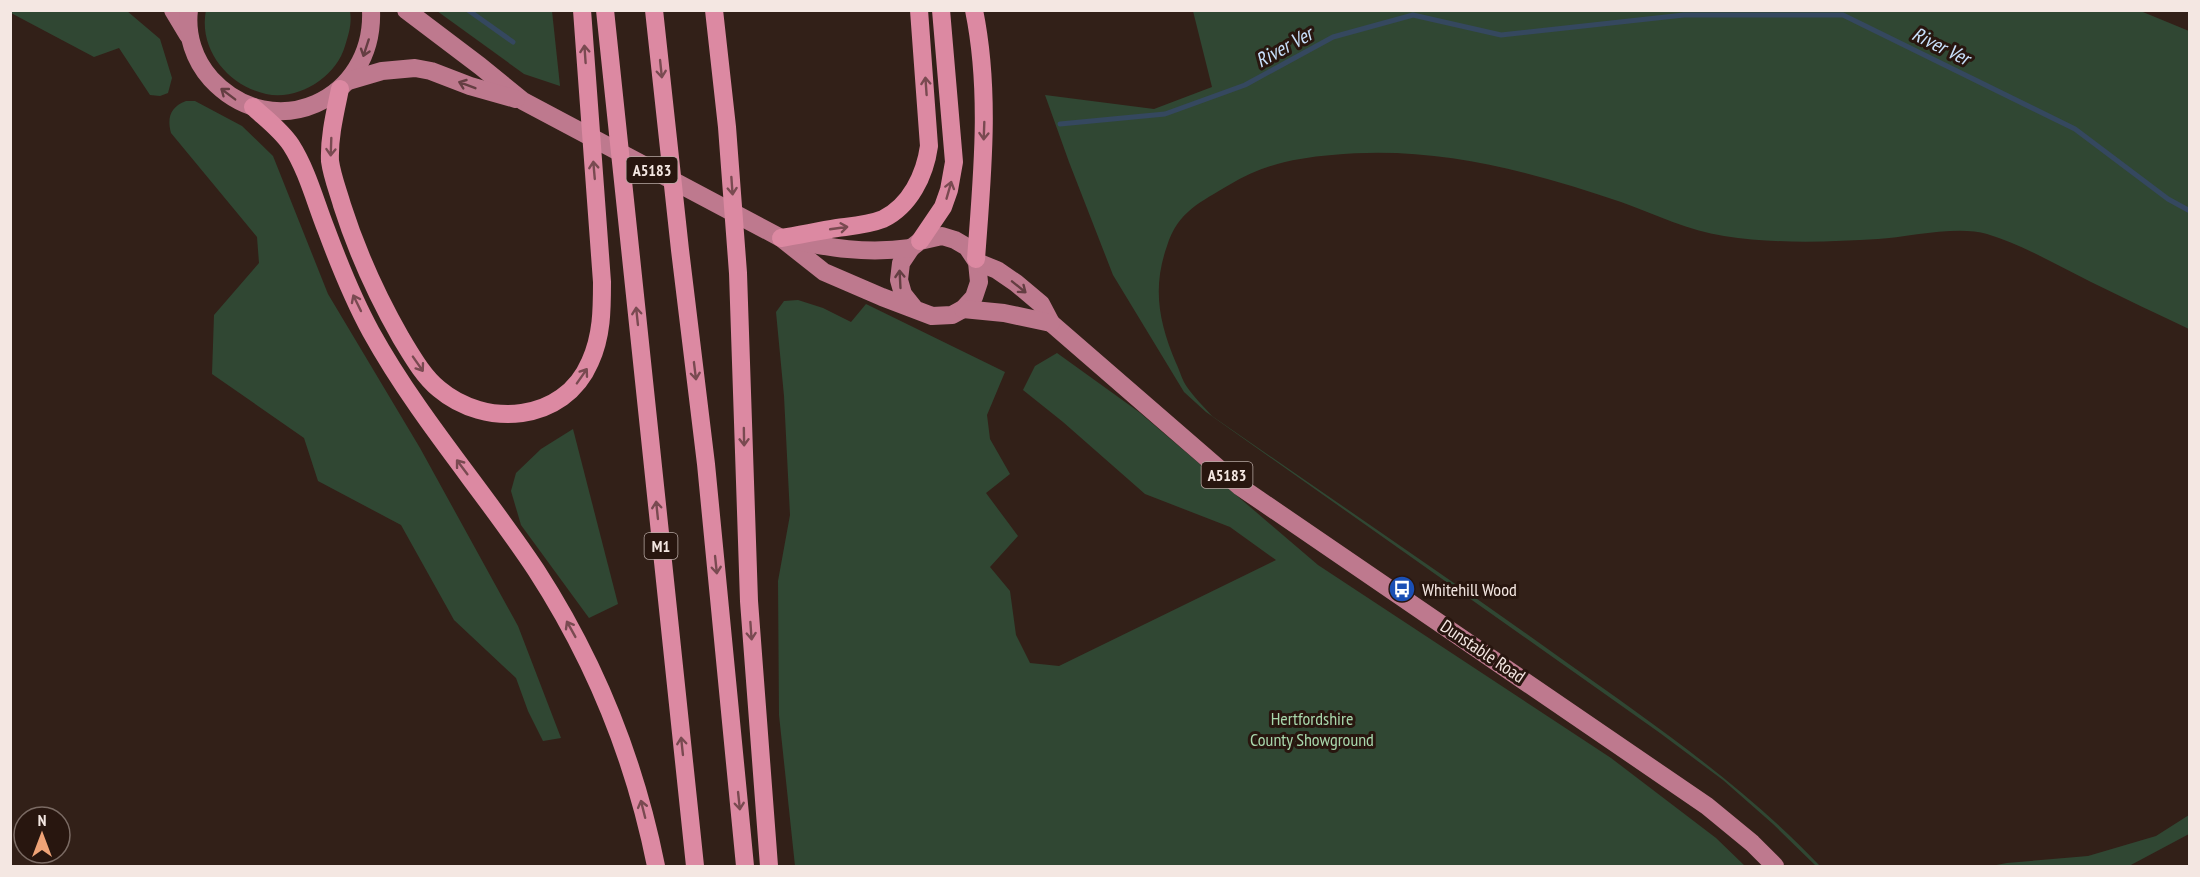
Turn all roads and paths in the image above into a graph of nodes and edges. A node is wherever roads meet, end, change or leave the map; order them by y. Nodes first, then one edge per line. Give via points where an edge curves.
1 (172, 10) edge
2 (189, 10) edge
3 (371, 10) edge
4 (405, 10) edge
5 (582, 10) edge
6 (605, 10) edge
7 (654, 10) edge
8 (714, 10) edge
9 (919, 10) edge
10 (941, 10) edge
11 (974, 10) edge
12 (190, 39) junction
13 (344, 85) junction
14 (523, 101) junction
15 (253, 107) junction
16 (781, 238) junction
17 (916, 244) junction
18 (976, 261) junction
19 (915, 309) junction
20 (963, 309) junction
21 (1051, 323) junction
22 (656, 867) edge
23 (695, 867) edge
24 (745, 867) edge
25 (769, 867) edge
26 (1775, 867) edge

1 - 12 main road
2 - 12 main road
3 -> 13 main road via 372,29 366,54
4 - 14 main road, A5183
13 -> 5 highway via 332,131 331,164 350,232 379,298 429,380 457,402 501,415 522,414 553,403 574,386 590,363 600,327 599,229
23 -> 6 highway, M1
7 -> 24 highway via 706,464
8 -> 25 highway via 738,273 749,601
16 -> 9 highway via 882,219 904,204 914,190 929,147
17 -> 10 highway via 943,207 953,171 951,103
11 -> 18 highway via 984,106
15 -> 12 main road via 223,91 204,71
14 -> 13 main road, A5183 via 415,68 382,71
13 - 15 main road via 328,98 305,108 282,111
14 - 16 main road, A5183
22 -> 15 highway via 626,752 580,644 531,563 390,364 351,292 292,146
16 - 17 main road, A5183 via 856,251 885,251
16 - 19 main road, A5183 via 824,272
17 - 18 main road via 942,236 967,247
19 -> 17 main road via 903,294 899,280 901,263
18 - 20 main road via 977,290
18 -> 21 main road, Dunstable Road / A5183 via 997,270 1041,304
19 - 20 main road via 940,317
20 - 21 main road, Dunstable Road / A5183
21 - 26 main road, Dunstable Road / A5183 via 1239,486 1654,768 1707,806

